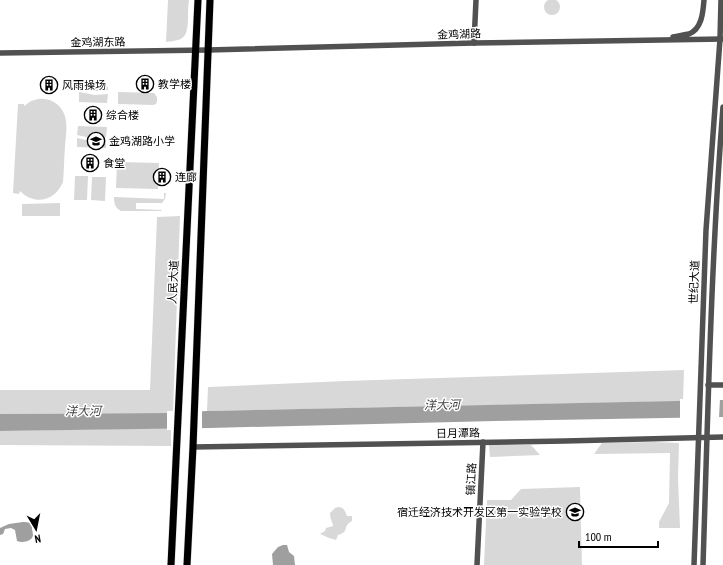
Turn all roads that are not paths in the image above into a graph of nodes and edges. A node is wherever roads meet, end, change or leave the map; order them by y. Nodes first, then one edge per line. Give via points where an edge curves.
1 (476, 0) edge
2 (704, 0) edge
3 (721, 0) edge
4 (198, 3) edge
5 (210, 3) edge
6 (721, 39) edge
7 (655, 40) junction
8 (474, 43) junction
9 (196, 50) junction
10 (208, 50) junction
11 (0, 53) edge
12 (206, 88) junction
13 (194, 89) junction
14 (723, 107) edge
15 (708, 385) junction
16 (723, 385) edge
17 (698, 437) junction
18 (707, 437) junction
19 (723, 437) edge
20 (483, 442) junction
21 (193, 447) junction
22 (171, 565) edge
23 (187, 565) edge
24 (477, 565) edge
25 (694, 565) edge
26 (703, 565) edge

1 - 8 street
2 - 7 street via 702,16 695,30 689,34
3 - 6 street, 世纪大道
4 - 5 main road via 202,9
4 - 9 main road, 人民大道
5 - 10 main road
6 - 7 street, 金鸡湖路
6 - 17 street, 世纪大道 via 706,230
7 - 8 street, 金鸡湖路
8 - 10 street, 金鸡湖路
9 - 10 street, 金鸡湖路
9 - 11 street, 金鸡湖东路
9 - 13 main road, 人民大道
10 - 12 main road
12 - 13 main road via 200,83
12 - 21 main road
13 - 22 main road, 人民大道
14 - 15 street, 世纪大道
15 - 16 street
15 - 18 street, 世纪大道
17 - 18 street, 日月潭路
17 - 20 street, 日月潭路
17 - 25 street, 世纪大道
18 - 19 street, 日月潭路
18 - 26 street, 世纪大道
20 - 21 street, 日月潭路
20 - 24 street, 镇江路
21 - 23 main road

